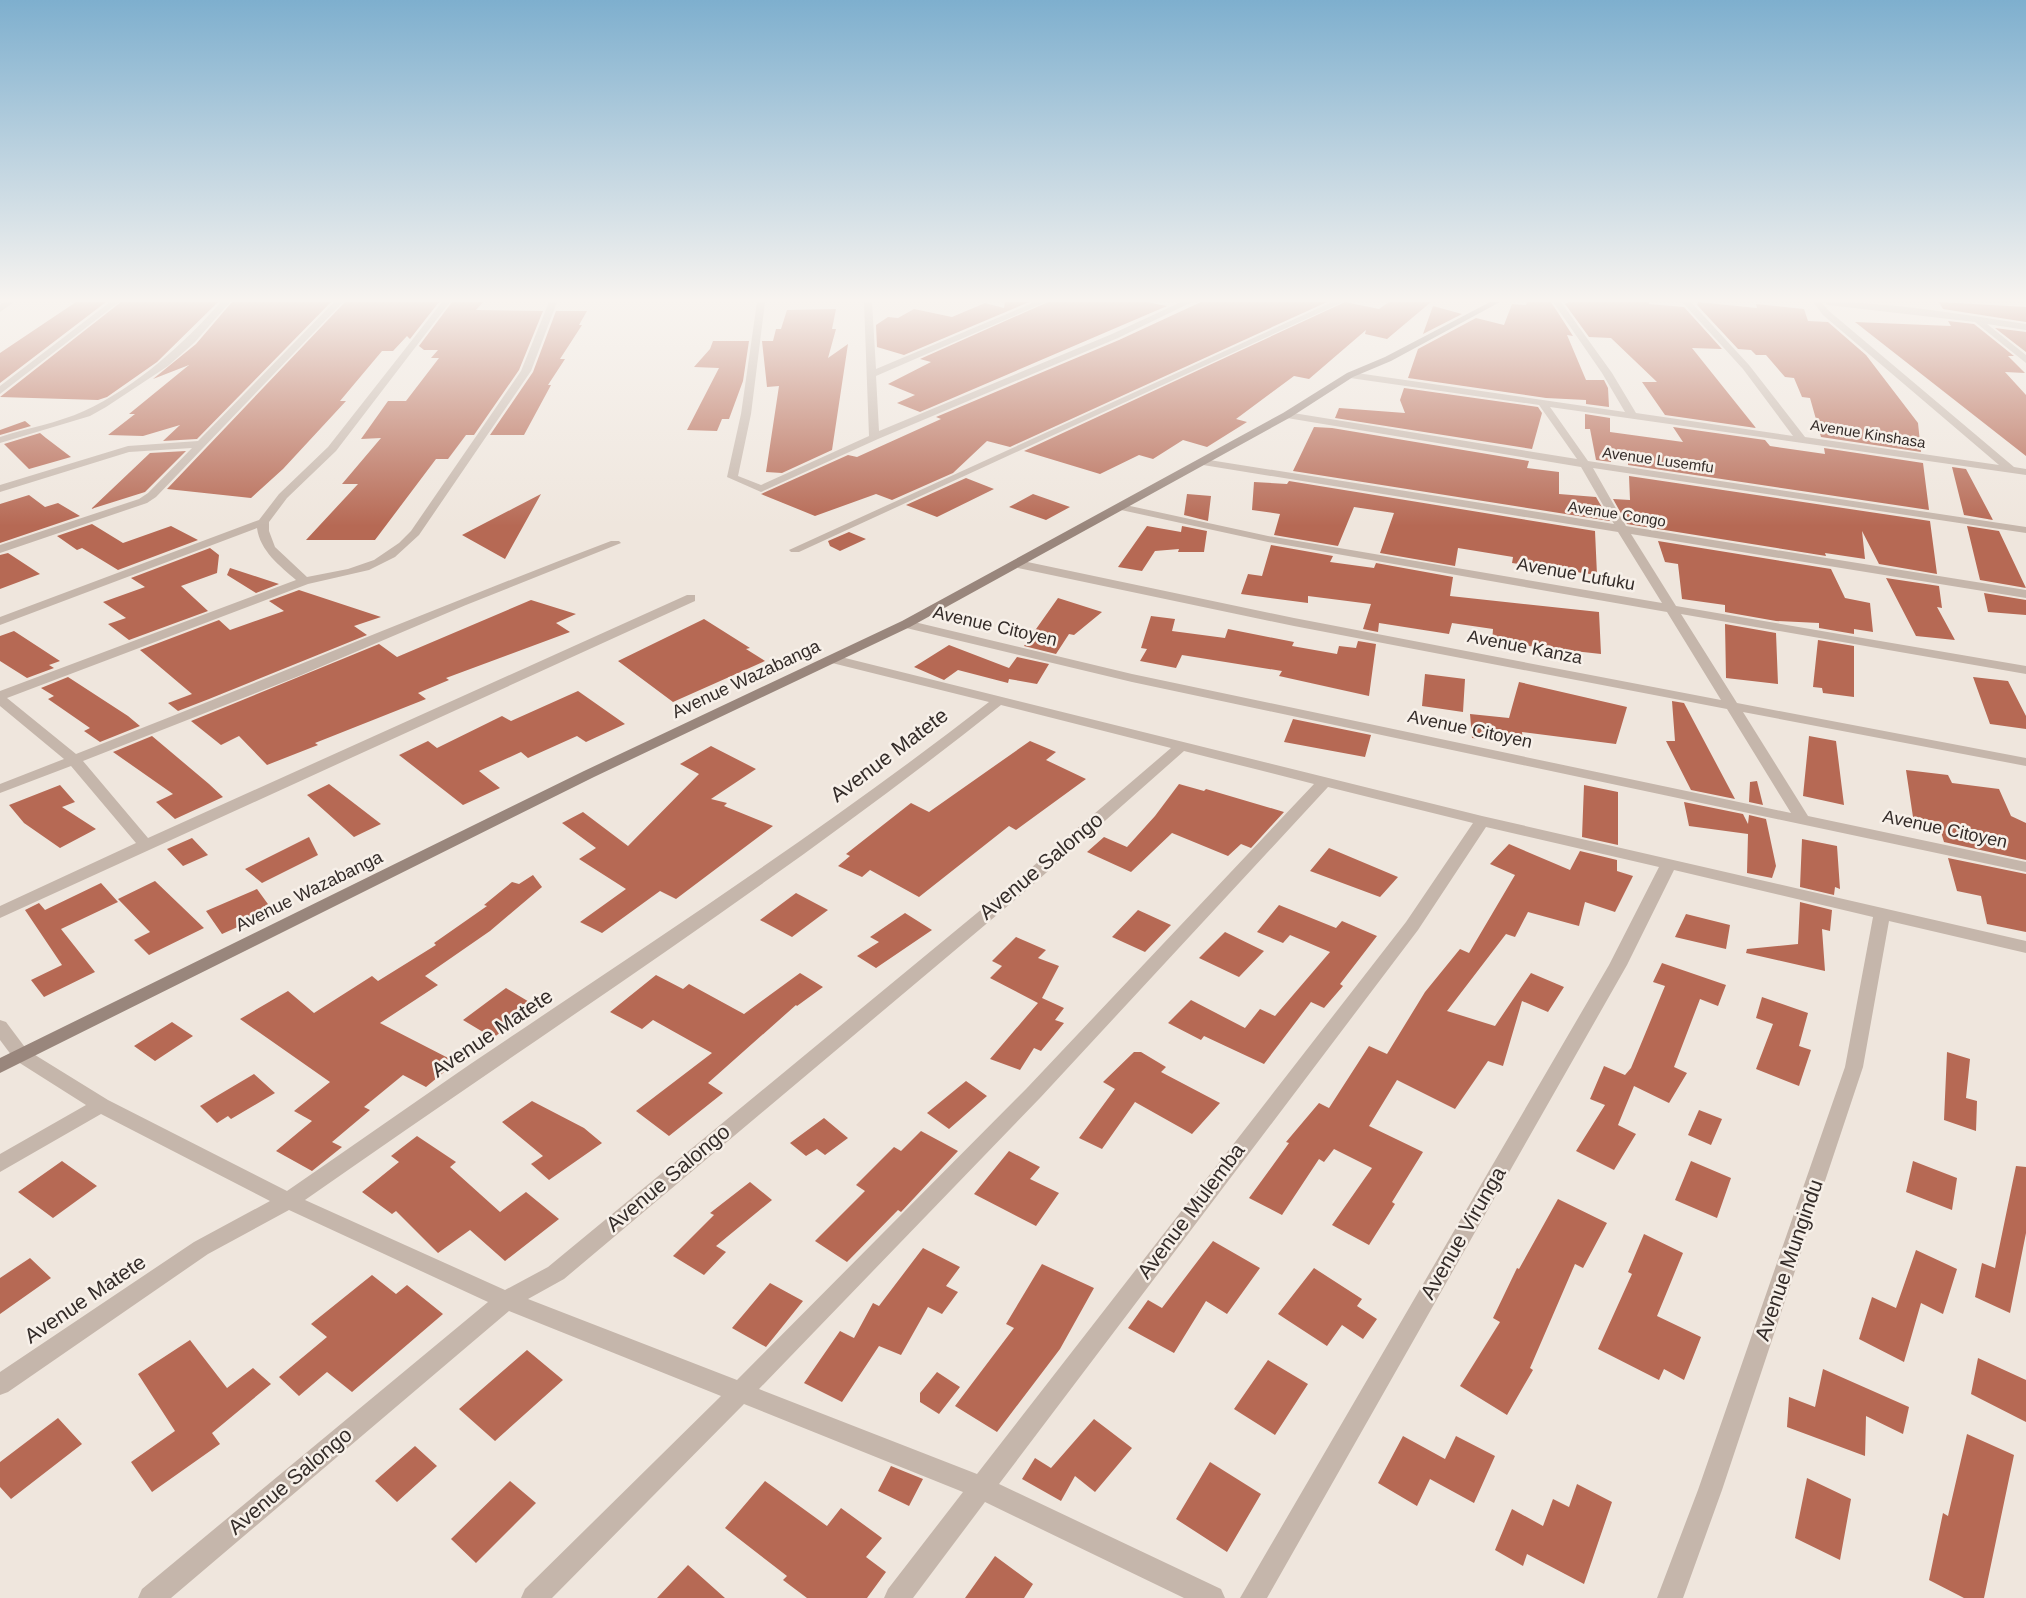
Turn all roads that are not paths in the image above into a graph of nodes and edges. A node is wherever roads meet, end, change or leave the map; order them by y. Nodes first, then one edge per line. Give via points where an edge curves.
1 (19, 377) edge
2 (146, 377) edge
3 (267, 377) edge
4 (388, 377) edge
5 (522, 377) edge
6 (751, 377) edge
7 (873, 377) edge
8 (1018, 377) edge
9 (1173, 377) edge
10 (1348, 377) edge
11 (1360, 377) edge
12 (1609, 377) edge
13 (1753, 377) edge
14 (1901, 377) edge
15 (0, 391) edge
16 (1543, 405) junction
17 (1631, 413) junction
18 (1287, 415) junction
19 (874, 437) junction
20 (1801, 439) junction
21 (0, 440) edge
22 (201, 444) junction
23 (1203, 462) junction
24 (1585, 464) junction
25 (2011, 470) junction
26 (2026, 472) edge
27 (0, 489) edge
28 (1121, 507) junction
29 (263, 522) junction
30 (2026, 530) edge
31 (1623, 531) junction
32 (615, 543) dead end
33 (0, 549) edge
34 (795, 549) dead end
35 (1018, 564) junction
36 (305, 581) junction
37 (2026, 594) edge
38 (691, 598) dead end
39 (1672, 609) junction
40 (0, 621) edge
41 (906, 624) junction
42 (833, 659) junction
43 (2026, 670) edge
44 (0, 698) edge
45 (997, 702) junction
46 (1736, 708) junction
47 (1179, 748) junction
48 (73, 759) junction
49 (2026, 762) edge
50 (1324, 782) junction
51 (0, 789) edge
52 (1802, 818) junction
53 (1482, 821) junction
54 (144, 843) junction
55 (1668, 866) junction
56 (2026, 867) edge
57 (0, 913) edge
58 (1882, 915) junction
59 (2026, 947) edge
60 (0, 1027) edge
61 (21, 1055) junction
62 (0, 1066) edge
63 (101, 1105) junction
64 (0, 1164) edge
65 (288, 1201) junction
66 (506, 1300) junction
67 (0, 1385) edge
68 (742, 1392) junction
69 (980, 1487) junction
70 (151, 1598) edge
71 (534, 1598) edge
72 (897, 1598) edge
73 (1212, 1598) edge
74 (1253, 1598) edge
75 (1670, 1598) edge

1 - 15 street
2 - 21 street via 103,405 54,425
3 - 22 street
4 - 29 street via 332,449
5 - 36 street via 398,552 368,568
6 - 19 street via 732,477 761,489
7 - 19 street
8 - 19 street
9 - 34 street via 936,488
10 - 18 main road, Avenue Wazabanga
11 - 16 street, Avenue Kinshasa
12 - 17 street
13 - 20 street
14 - 25 street
16 - 17 street, Avenue Kinshasa
16 - 24 street
17 - 20 street, Avenue Kinshasa
18 - 23 main road, Avenue Wazabanga
18 - 24 street, Avenue Lusemfu
20 - 25 street, Avenue Kinshasa
22 - 27 street via 128,449
22 - 33 street via 170,479 143,501
23 - 28 main road, Avenue Wazabanga
23 - 31 street, Avenue Congo
24 - 30 street, Avenue Lusemfu
24 - 31 street
25 - 26 street, Avenue Kinshasa
28 - 35 main road, Avenue Wazabanga
28 - 39 street, Avenue Lufuku via 1268,539
29 - 36 street via 264,536 280,561
29 - 40 street
31 - 37 street, Avenue Congo
31 - 39 street
32 - 48 street
35 - 41 main road, Avenue Wazabanga
35 - 46 street, Avenue Kanza
36 - 44 street
38 - 54 street via 545,667
39 - 43 street, Avenue Lufuku
39 - 46 street
41 - 42 main road, Avenue Wazabanga
41 - 52 street, Avenue Citoyen via 1132,678
42 - 45 street
42 - 61 main road, Avenue Wazabanga via 578,779
44 - 48 street
45 - 47 street
45 - 65 street, Avenue Matete via 724,903
46 - 49 street, Avenue Kanza
46 - 52 street
47 - 50 street
47 - 66 street, Avenue Salongo via 1023,884 556,1273
48 - 51 street
48 - 54 street
50 - 53 street
50 - 68 street via 1185,935
52 - 56 street, Avenue Citoyen
53 - 55 street
53 - 69 street, Avenue Mulemba via 1412,926
54 - 57 street
55 - 58 street
55 - 74 street, Avenue Virunga via 1618,965
58 - 59 street
58 - 75 street, Avenue Mungindu via 1854,1067
60 - 61 street
61 - 62 main road, Avenue Wazabanga
61 - 63 street
63 - 64 street
63 - 65 street
65 - 66 street
65 - 67 street, Avenue Matete via 201,1248
66 - 68 street
66 - 70 street, Avenue Salongo
68 - 69 street
68 - 71 street
69 - 72 street, Avenue Mulemba
69 - 73 street

